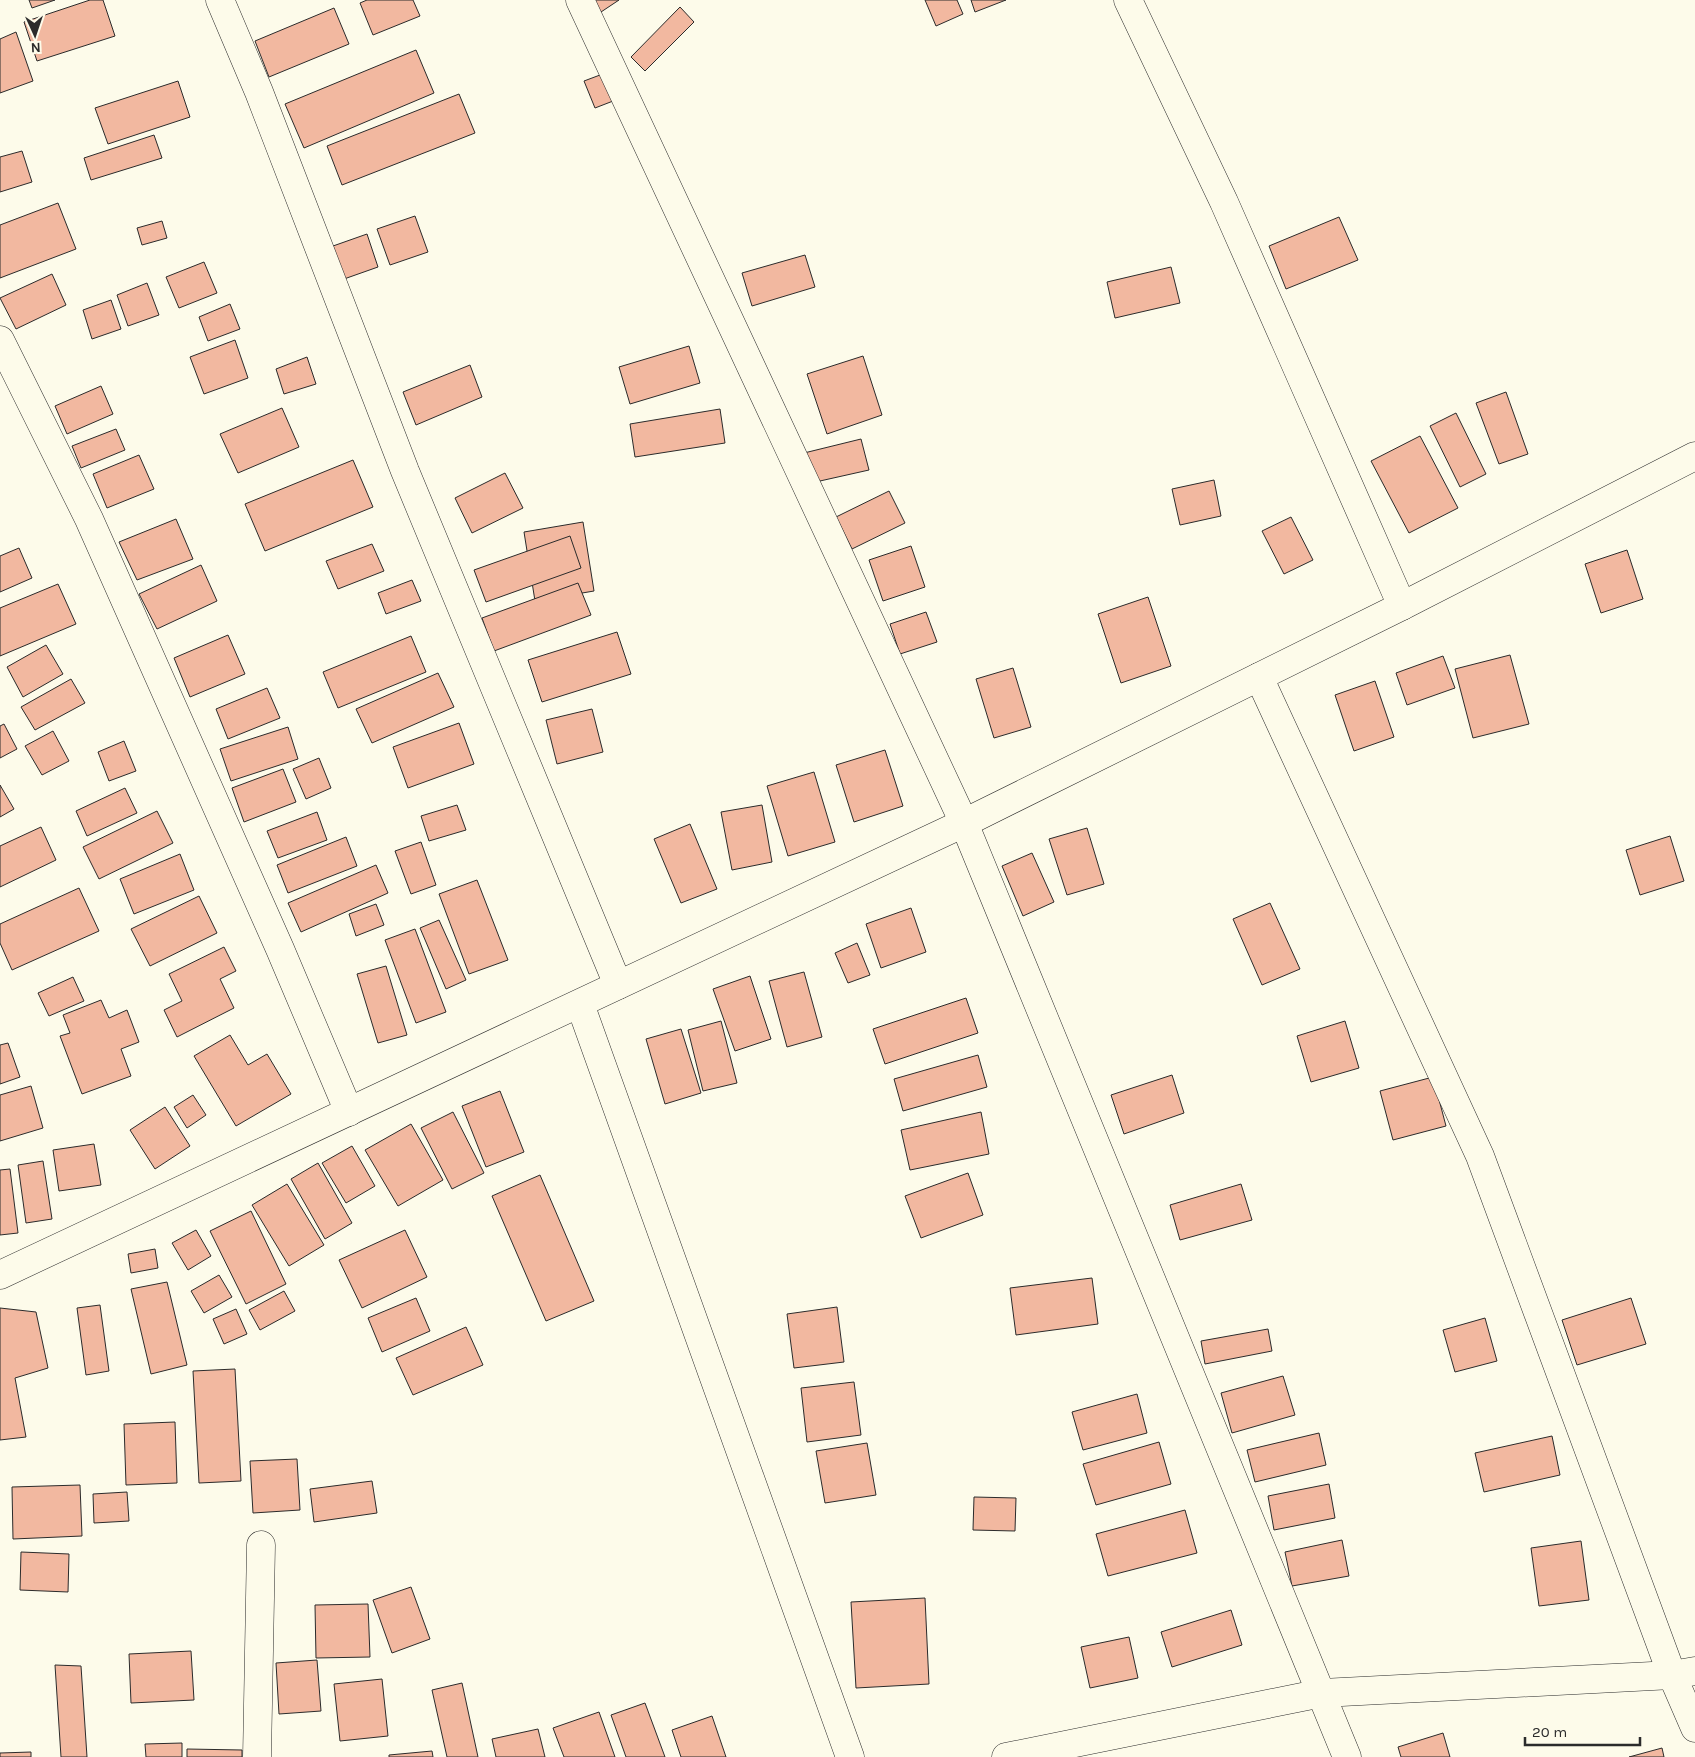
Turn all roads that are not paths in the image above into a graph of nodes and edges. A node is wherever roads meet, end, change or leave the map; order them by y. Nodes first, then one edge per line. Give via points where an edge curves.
1 (220, 0) edge
2 (580, 0) edge
3 (1128, 0) edge
4 (0, 340) edge
5 (1695, 456) edge
6 (1402, 606) junction
7 (1259, 677) junction
8 (964, 823) junction
9 (618, 985) junction
10 (580, 1004) junction
11 (349, 1112) junction
12 (0, 1275) edge
13 (261, 1545) dead end
14 (1683, 1673) edge
15 (1322, 1693) junction
16 (1695, 1728) edge
17 (257, 1757) edge
18 (850, 1757) edge
19 (1006, 1757) edge
20 (1347, 1757) edge

1 - 9 street via 406,471
2 - 8 street
3 - 6 street via 1224,202
4 - 11 street via 89,519
5 - 6 street
6 - 7 street
7 - 8 street
7 - 14 street via 1480,1156
8 - 9 street
8 - 15 street
9 - 10 street
10 - 11 street
10 - 18 street
11 - 12 street
13 - 17 street
14 - 15 street
14 - 16 street
15 - 19 street
15 - 20 street

